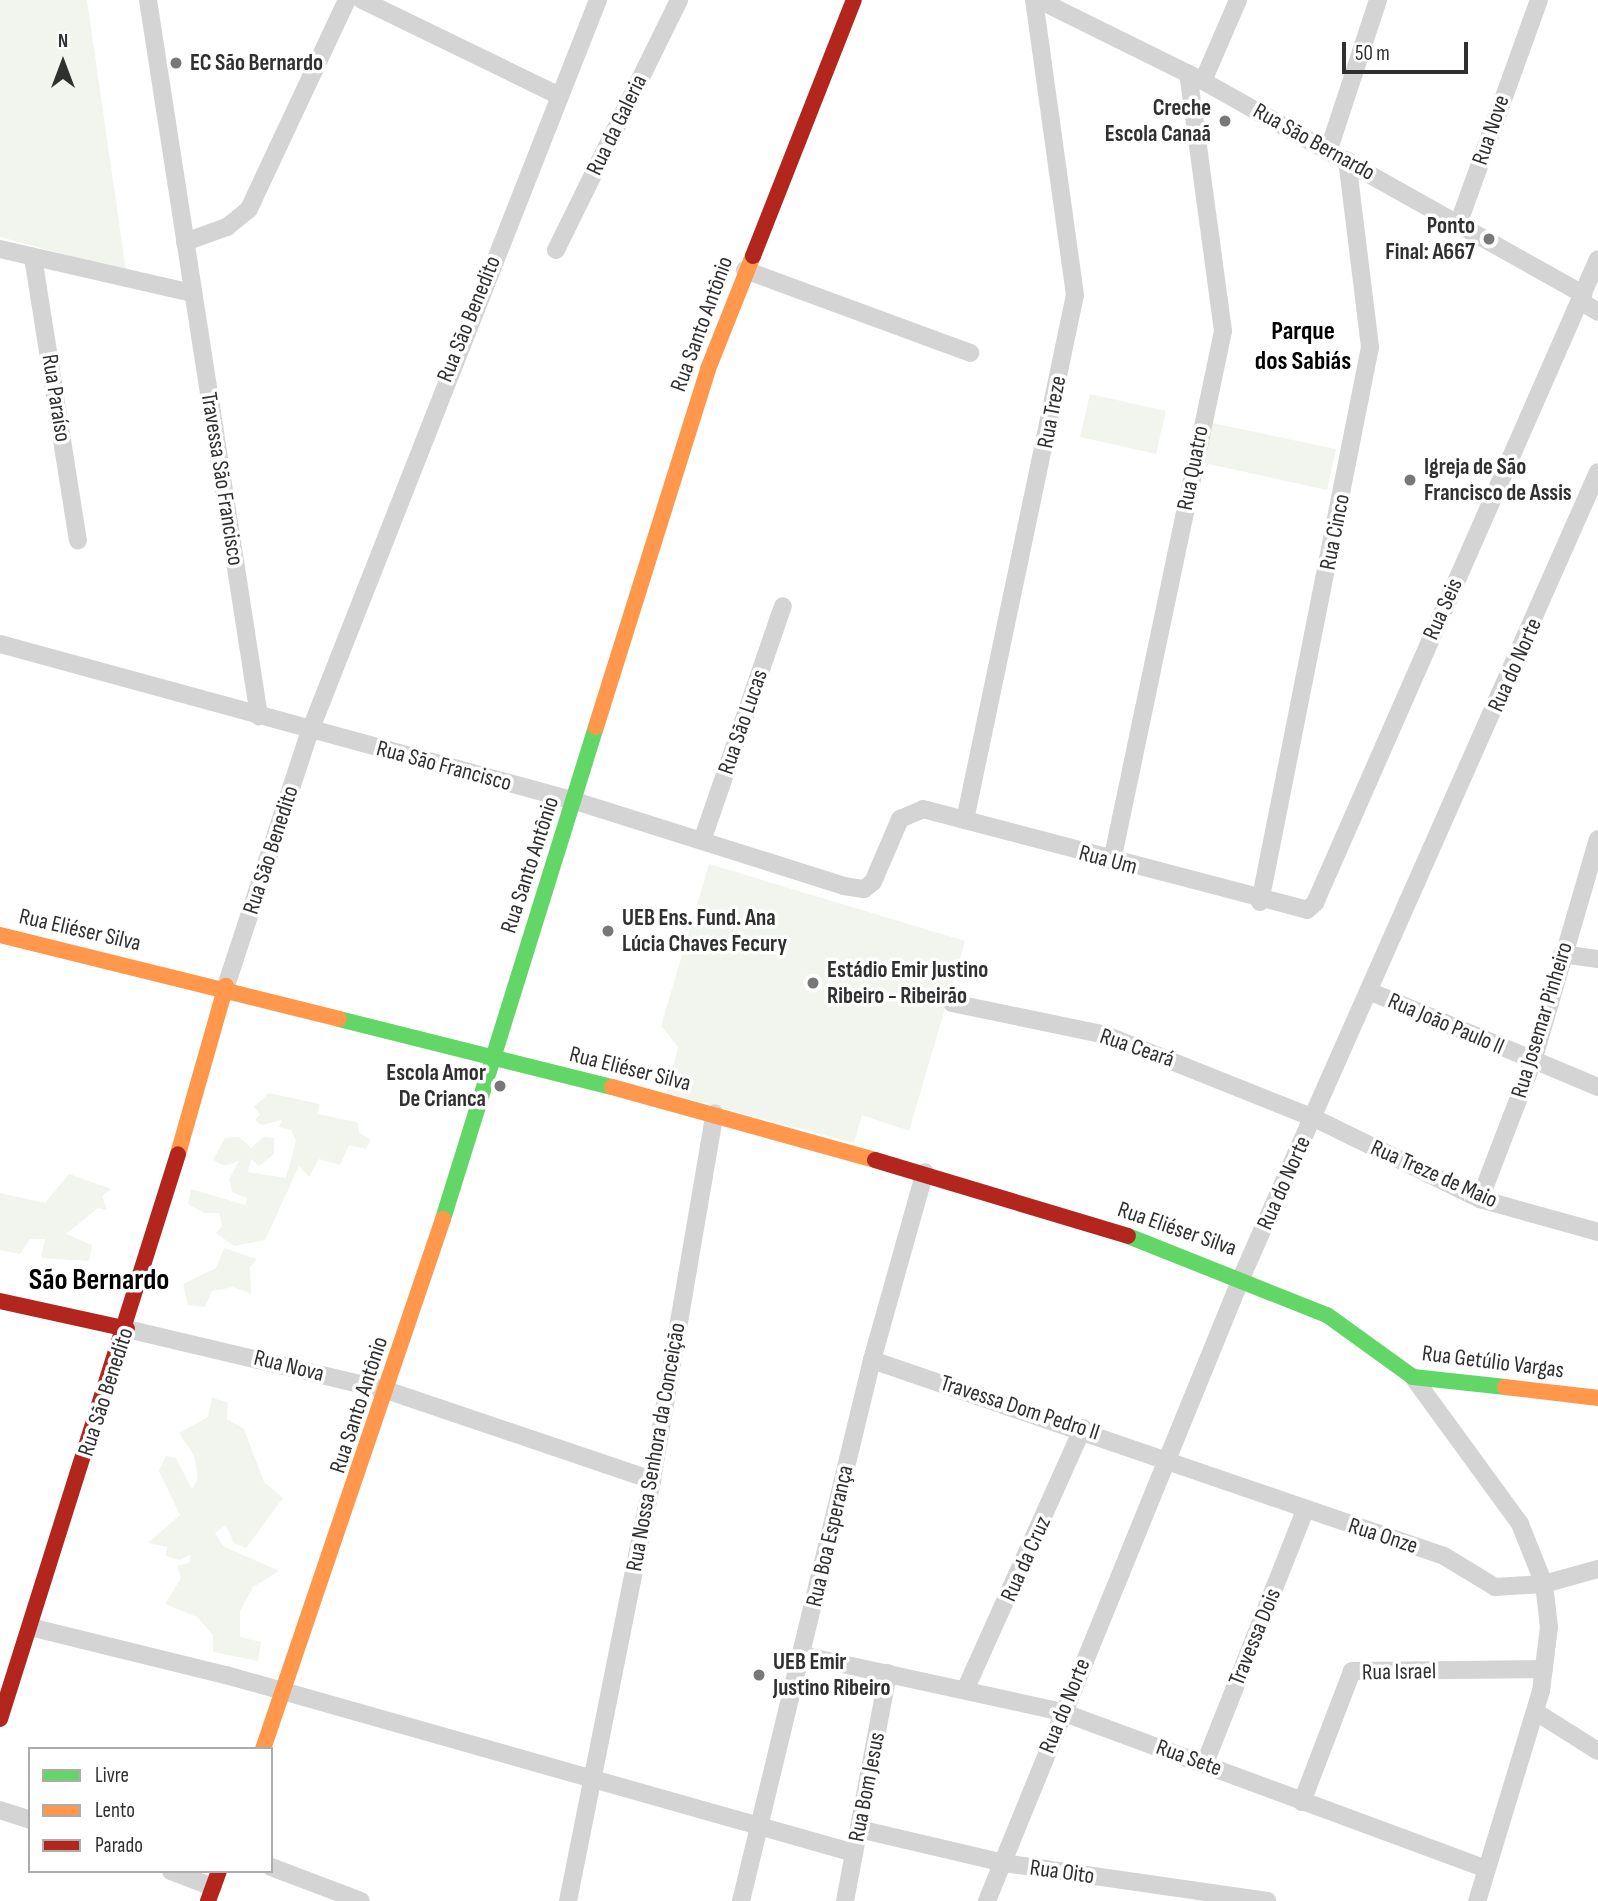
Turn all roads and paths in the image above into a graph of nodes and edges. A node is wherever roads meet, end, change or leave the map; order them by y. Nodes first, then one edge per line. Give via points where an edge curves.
1 (148, 0) edge
2 (347, 0) edge
3 (362, 0) edge
4 (598, 0) edge
5 (679, 0) edge
6 (854, 0) edge
7 (1036, 0) edge
8 (1238, 0) edge
9 (1378, 0) edge
10 (1539, 0) edge
11 (1195, 77) junction
12 (560, 96) junction
13 (1329, 149) junction
14 (1347, 160) junction
15 (1459, 222) junction
16 (185, 242) junction
17 (0, 249) edge
18 (556, 250) dead end
19 (33, 257) junction
20 (1598, 259) edge
21 (745, 270) junction
22 (192, 293) junction
23 (1582, 298) junction
24 (1598, 312) edge
25 (971, 353) dead end
26 (1598, 472) edge
27 (78, 540) dead end
28 (783, 606) dead end
29 (0, 644) edge
30 (259, 716) junction
31 (310, 731) junction
32 (575, 801) junction
33 (923, 808) joint
34 (965, 820) junction
35 (702, 838) junction
36 (1598, 839) edge
37 (1112, 861) junction
38 (1260, 902) junction
39 (1293, 911) joint
40 (0, 935) edge
41 (1562, 954) junction
42 (1598, 959) edge
43 (226, 986) junction
44 (1371, 992) junction
45 (952, 1003) dead end
46 (489, 1059) junction
47 (1534, 1060) junction
48 (1598, 1087) edge
49 (715, 1113) junction
50 (1314, 1118) junction
51 (925, 1172) junction
52 (1480, 1199) junction
53 (1598, 1232) edge
54 (1242, 1276) junction
55 (0, 1301) edge
56 (127, 1329) junction
57 (872, 1360) junction
58 (1413, 1377) junction
59 (389, 1391) junction
60 (1598, 1398) edge
61 (1083, 1428) junction
62 (1168, 1459) junction
63 (652, 1480) junction
64 (1305, 1511) junction
65 (1598, 1569) edge
66 (1544, 1584) junction
67 (30, 1627) junction
68 (801, 1655) junction
69 (1544, 1670) junction
70 (888, 1673) junction
71 (966, 1688) junction
72 (283, 1694) junction
73 (1062, 1712) junction
74 (1536, 1712) junction
75 (0, 1719) edge
76 (264, 1747) edge
77 (1598, 1751) edge
78 (1205, 1763) junction
79 (593, 1779) junction
80 (1302, 1802) junction
81 (0, 1810) edge
82 (28, 1819) edge
83 (760, 1825) junction
84 (859, 1829) junction
85 (854, 1853) junction
86 (1004, 1864) junction
87 (1482, 1867) junction
88 (273, 1868) edge
89 (177, 1873) edge
90 (213, 1886) edge
91 (360, 1901) edge
92 (568, 1901) edge
93 (741, 1901) edge
94 (845, 1901) edge
95 (988, 1901) edge
96 (1268, 1901) edge
97 (1477, 1901) edge

1 - 16 street, Travessa São Francisco
2 - 16 street via 249,209 227,227
3 - 12 street
4 - 12 street, Rua São Benedito
5 - 18 street, Rua da Galeria
6 - 21 street, Rua Santo Antônio
7 - 11 street, Rua São Bernardo
7 - 34 street, Rua Treze via 1075,295
8 - 11 street
9 - 13 street
10 - 15 street, Rua Nove
11 - 13 street, Rua São Bernardo
11 - 37 street, Rua Quatro via 1223,331
12 - 31 street, Rua São Benedito
13 - 14 street, Rua São Bernardo
14 - 15 street, Rua São Bernardo
14 - 38 street, Rua Cinco via 1370,347
15 - 23 street, Rua São Bernardo
16 - 22 street, Travessa São Francisco
17 - 19 street
19 - 22 street
19 - 27 street, Rua Paraíso
20 - 23 street, Rua Seis
21 - 25 street
21 - 32 street, Rua Santo Antônio via 708,369
22 - 30 street, Travessa São Francisco
23 - 24 street, Rua São Bernardo
23 - 39 street, Rua Seis via 1315,903
26 - 44 street, Rua do Norte
28 - 35 street, Rua São Lucas
29 - 30 street, Rua São Francisco
30 - 31 street, Rua São Francisco
31 - 32 street, Rua São Francisco
31 - 43 street, Rua São Benedito
32 - 35 street, Rua São Francisco
32 - 46 street, Rua Santo Antônio
33 - 34 street, Rua Um
33 - 35 street, Rua São Francisco via 900,819 883,867 864,889
34 - 37 street, Rua Um
36 - 41 street, Rua Josemar Pinheiro
37 - 38 street, Rua Um
38 - 39 street, Rua Um
40 - 43 street, Rua Eliéser Silva
41 - 42 street
41 - 47 street, Rua Josemar Pinheiro
43 - 46 street, Rua Eliéser Silva
43 - 56 street, Rua São Benedito
44 - 47 street, Rua João Paulo II
44 - 50 street, Rua do Norte
45 - 50 street, Rua Ceará via 1106,1035
46 - 49 street, Rua Eliéser Silva
46 - 59 street, Rua Santo Antônio
47 - 48 street, Rua João Paulo II
47 - 52 street, Rua Josemar Pinheiro
49 - 51 street, Rua Eliéser Silva
49 - 63 street, Rua Nossa Senhora da Conceição
50 - 52 street, Rua Treze de Maio
50 - 54 street, Rua do Norte
51 - 54 street, Rua Eliéser Silva
51 - 57 street, Rua Boa Esperança
52 - 53 street, Rua Treze de Maio
54 - 58 street, Rua Getúlio Vargas via 1328,1315
54 - 62 street, Rua do Norte
55 - 56 street, Rua Nova
56 - 59 street, Rua Nova
56 - 67 street, Rua São Benedito
57 - 61 street, Travessa Dom Pedro II
57 - 68 street, Rua Boa Esperança
58 - 60 street, Rua Getúlio Vargas
58 - 66 street via 1520,1524
59 - 63 street, Rua Nova
59 - 72 street, Rua Santo Antônio
61 - 62 street, Travessa Dom Pedro II
61 - 71 street, Rua da Cruz
62 - 64 street, Rua Onze
62 - 73 street, Rua do Norte
63 - 79 street, Rua Nossa Senhora da Conceição
64 - 66 street, Rua Onze via 1452,1559 1495,1587
64 - 78 street, Travessa Dois
65 - 66 street, Rua Onze
66 - 69 street
67 - 72 street
67 - 75 street, Rua São Benedito
68 - 70 street, Rua Sete
68 - 83 street, Rua Boa Esperança
69 - 74 street
69 - 80 street, Rua Israel via 1352,1671
70 - 71 street, Rua Sete
70 - 84 street, Rua Bom Jesus
71 - 73 street, Rua Sete
72 - 76 street, Rua Santo Antônio
72 - 79 street
73 - 78 street, Rua Sete
73 - 86 street, Rua do Norte
74 - 77 street
74 - 87 street
78 - 80 street, Rua Sete
79 - 83 street
79 - 92 street, Rua Nossa Senhora da Conceição
80 - 87 street, Rua Sete
81 - 82 street
83 - 85 street
83 - 93 street, Rua Boa Esperança
84 - 85 street, Rua Bom Jesus
84 - 86 street, Rua Oito
85 - 94 street, Rua Bom Jesus
86 - 95 street, Rua do Norte
86 - 96 street, Rua Oito
87 - 97 street
88 - 91 street
89 - 90 street

